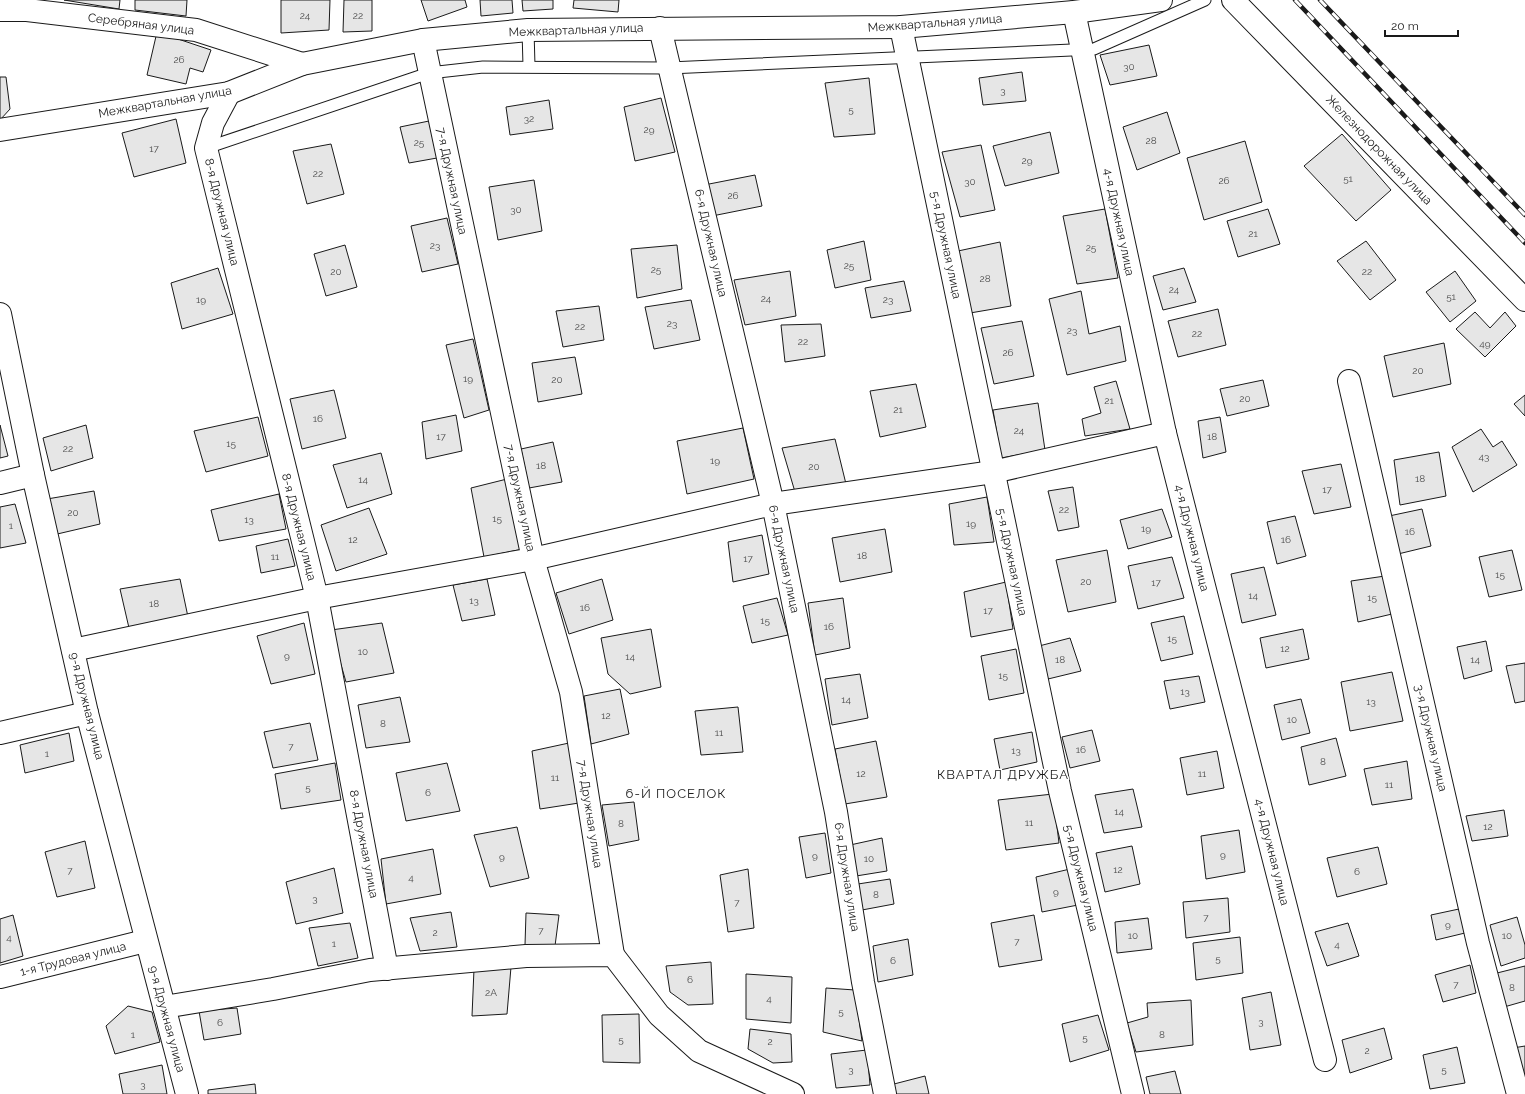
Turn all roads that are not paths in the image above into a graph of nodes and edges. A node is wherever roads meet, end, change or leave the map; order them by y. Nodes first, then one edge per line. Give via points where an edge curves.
1 (1161, 0) edge
2 (1205, 0) edge
3 (1233, 0) edge
4 (26, 5) edge
5 (0, 10) edge
6 (1074, 12) junction
7 (901, 27) junction
8 (660, 28) junction
9 (528, 30) junction
10 (423, 40) junction
11 (1082, 49) junction
12 (907, 57) junction
13 (302, 64) junction
14 (529, 66) junction
15 (669, 68) junction
16 (429, 73) junction
17 (229, 93) junction
18 (0, 130) edge
19 (206, 148) junction
20 (1525, 300) edge
21 (0, 314) edge
22 (1349, 381) dead end
23 (1165, 433) junction
24 (993, 472) junction
25 (33, 475) junction
26 (0, 483) edge
27 (773, 504) junction
28 (533, 559) junction
29 (317, 598) junction
30 (73, 650) junction
31 (87, 713) junction
32 (0, 733) edge
33 (145, 941) junction
34 (613, 955) junction
35 (387, 968) junction
36 (0, 977) edge
37 (164, 1007) junction
38 (1325, 1060) dead end
39 (187, 1094) edge
40 (793, 1094) edge
41 (885, 1094) edge
42 (1133, 1094) edge
43 (1518, 1094) edge

1 - 6 street, Межквартальная улица
2 - 11 lane via 1094,49
3 - 20 street, Железнодорожная улица
4 - 5 street, Серебряная улица
4 - 13 street, Серебряная улица via 196,30
6 - 7 street, Межквартальная улица
6 - 11 street, 4-я Дружная улица
7 - 8 street, Межквартальная улица
7 - 12 street, 5-я Дружная улица
8 - 9 street, Межквартальная улица
8 - 15 street, 6-я Дружная улица
9 - 10 street, Межквартальная улица
9 - 14 lane
10 - 13 street, Межквартальная улица
10 - 16 street, 7-я Дружная улица
11 - 12 lane
11 - 23 street, 4-я Дружная улица
12 - 15 lane
12 - 24 street, 5-я Дружная улица
13 - 17 street, Межквартальная улица
14 - 15 lane
14 - 16 lane via 483,67
15 - 27 street, 6-я Дружная улица
16 - 19 lane
16 - 28 street, 7-я Дружная улица
17 - 18 street, Межквартальная улица
17 - 19 street, 8-я Дружная улица via 213,123
19 - 29 street, 8-я Дружная улица
21 - 25 street, 9-я Дружная улица
22 - 43 street, 3-я Дружная улица via 1478,943
23 - 24 street
23 - 38 street, 4-я Дружная улица
24 - 27 street
24 - 42 street, 5-я Дружная улица via 1060,791
25 - 26 street
25 - 30 street, 9-я Дружная улица
27 - 28 street
27 - 41 street, 6-я Дружная улица via 836,812 863,982
28 - 29 street
28 - 34 street, 7-я Дружная улица via 571,692
29 - 30 street
29 - 35 street, 8-я Дружная улица
30 - 31 street, 9-я Дружная улица
31 - 32 street
31 - 33 street, 9-я Дружная улица via 119,830
33 - 36 street, 1-я Трудовая улица
33 - 37 street, 9-я Дружная улица
34 - 35 street via 526,956
34 - 40 street via 659,1015 699,1051
35 - 37 street
37 - 39 street, 9-я Дружная улица

